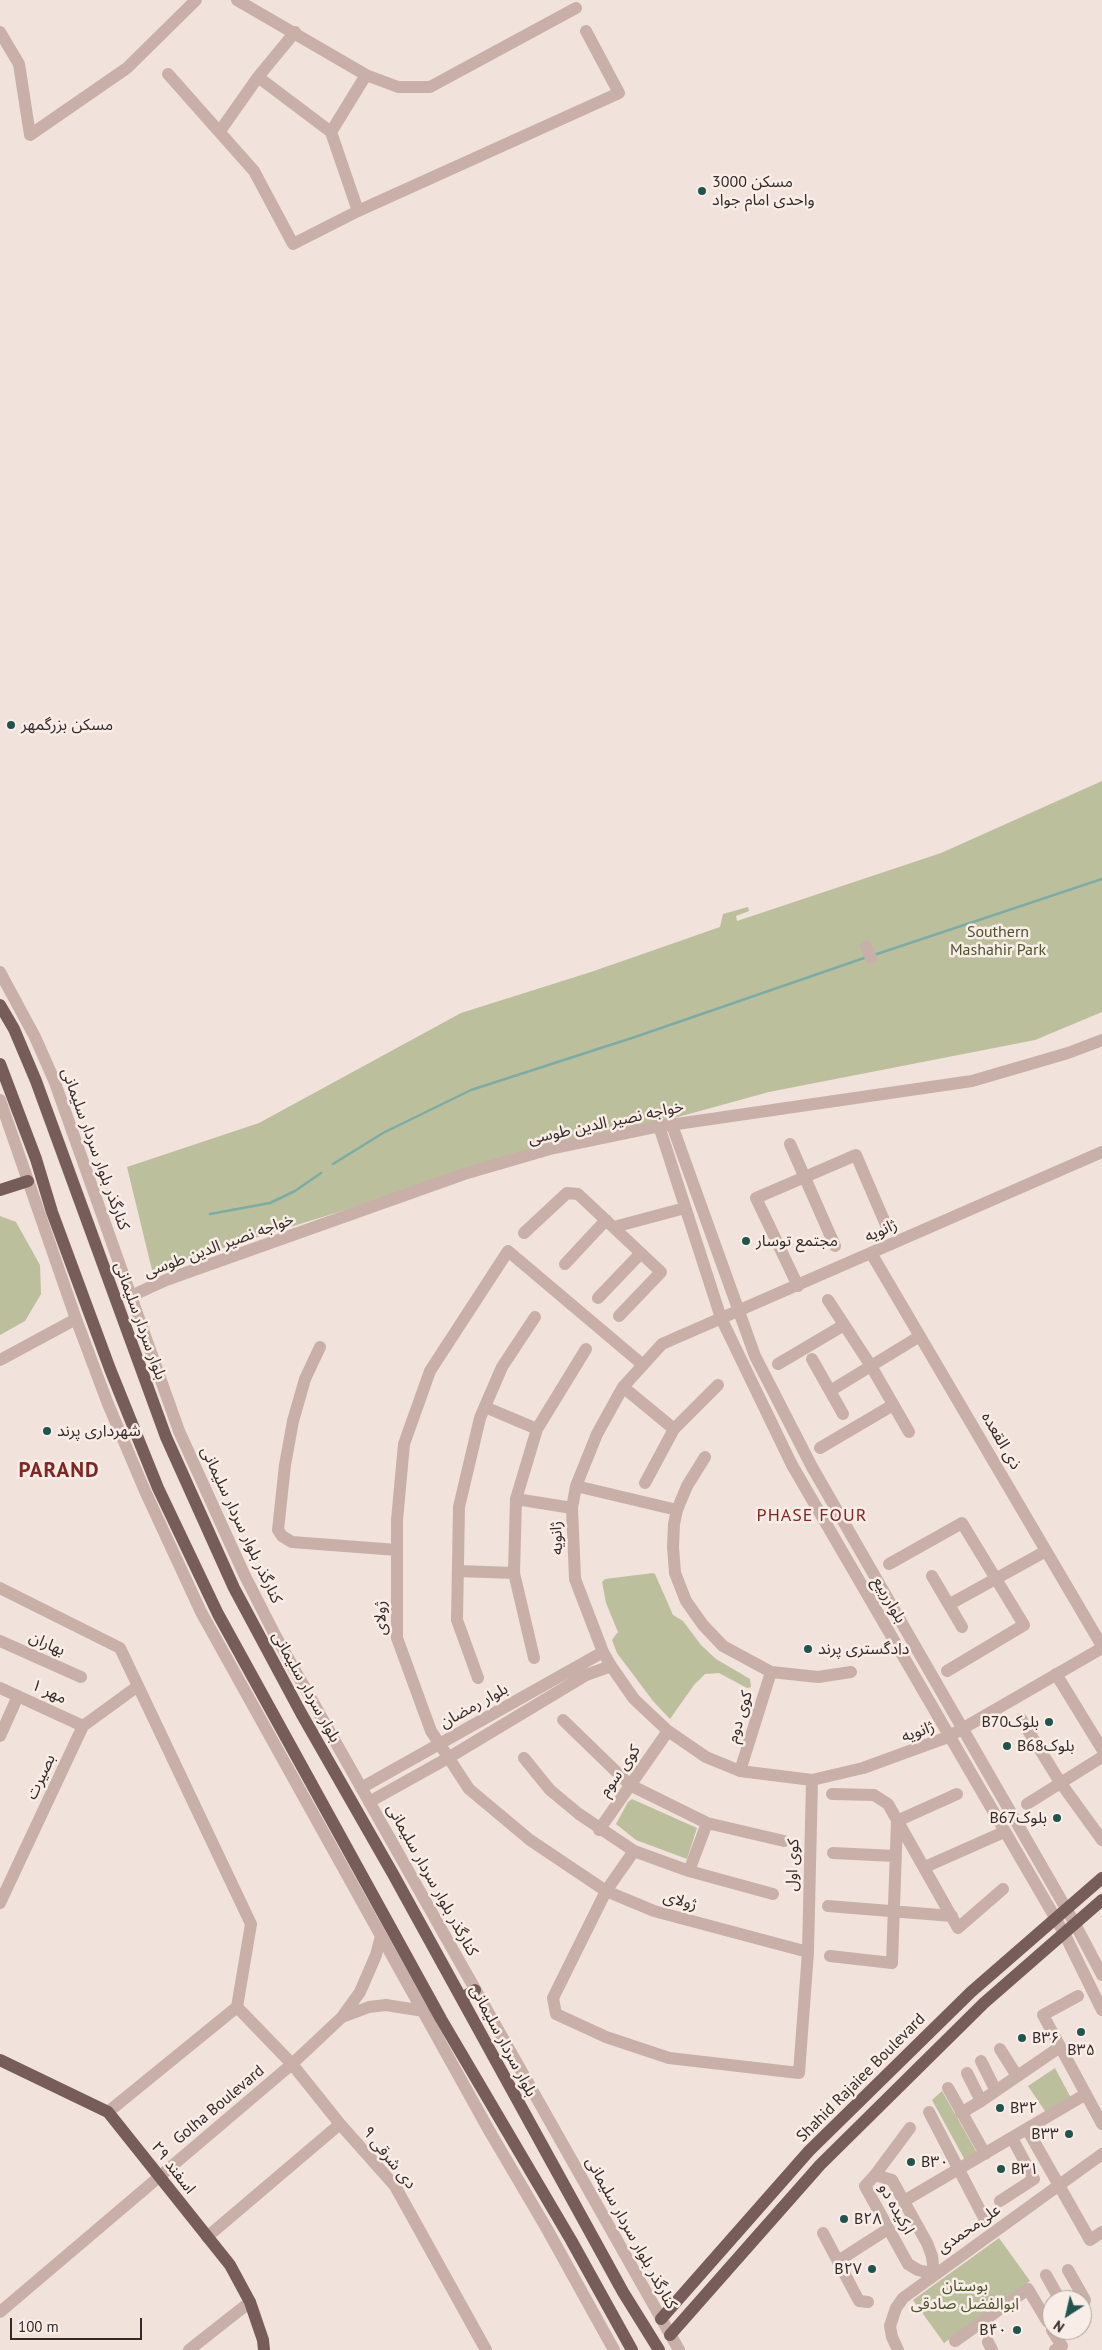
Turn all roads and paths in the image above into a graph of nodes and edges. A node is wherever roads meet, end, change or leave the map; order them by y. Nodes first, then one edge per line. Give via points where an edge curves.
1 (196, 0) edge
2 (237, 0) edge
3 (576, 8) dead end
4 (586, 31) dead end
5 (0, 32) edge
6 (295, 32) junction
7 (168, 74) dead end
8 (366, 75) junction
9 (258, 77) junction
10 (220, 131) junction
11 (331, 132) junction
12 (358, 211) junction
13 (866, 946) dead end
14 (872, 958) dead end
15 (0, 972) edge
16 (0, 1005) edge
17 (1102, 1040) edge
18 (0, 1064) edge
19 (0, 1100) edge
20 (672, 1124) junction
21 (659, 1126) junction
22 (790, 1144) dead end
23 (1102, 1152) edge
24 (805, 1177) junction
25 (28, 1182) junction
26 (0, 1190) edge
27 (685, 1208) junction
28 (610, 1224) junction
29 (886, 1225) dead end
30 (524, 1232) dead end
31 (48, 1240) junction
32 (835, 1246) dead end
33 (641, 1253) junction
34 (871, 1253) junction
35 (72, 1264) junction
36 (565, 1264) dead end
37 (798, 1286) junction
38 (131, 1296) junction
39 (598, 1298) dead end
40 (828, 1300) dead end
41 (738, 1311) junction
42 (536, 1316) dead end
43 (619, 1316) dead end
44 (721, 1318) junction
45 (76, 1319) junction
46 (844, 1325) junction
47 (920, 1336) junction
48 (320, 1347) dead end
49 (586, 1349) dead end
50 (812, 1359) dead end
51 (0, 1360) edge
52 (778, 1364) dead end
53 (643, 1365) junction
54 (871, 1366) junction
55 (718, 1385) dead end
56 (623, 1387) junction
57 (830, 1391) junction
58 (893, 1405) junction
59 (485, 1407) junction
60 (843, 1414) dead end
61 (674, 1428) junction
62 (537, 1429) junction
63 (179, 1432) junction
64 (909, 1432) dead end
65 (820, 1448) dead end
66 (705, 1457) dead end
67 (812, 1467) junction
68 (180, 1471) junction
69 (798, 1475) junction
70 (645, 1483) dead end
71 (576, 1486) junction
72 (516, 1499) junction
73 (211, 1504) junction
74 (572, 1508) junction
75 (677, 1510) junction
76 (397, 1550) junction
77 (1046, 1551) junction
78 (889, 1564) dead end
79 (458, 1571) junction
80 (514, 1573) junction
81 (932, 1576) dead end
82 (996, 1578) junction
83 (0, 1588) edge
84 (950, 1604) junction
85 (962, 1627) dead end
86 (0, 1641) edge
87 (1102, 1647) edge
88 (534, 1658) dead end
89 (609, 1658) junction
90 (947, 1671) dead end
91 (771, 1672) junction
92 (851, 1672) dead end
93 (1056, 1674) junction
94 (81, 1677) dead end
95 (478, 1678) dead end
96 (138, 1686) junction
97 (0, 1688) edge
98 (18, 1696) junction
99 (1021, 1719) dead end
100 (563, 1720) dead end
101 (84, 1726) junction
102 (963, 1729) junction
103 (668, 1731) junction
104 (0, 1736) edge
105 (948, 1738) junction
106 (439, 1744) junction
107 (1102, 1749) edge
108 (1102, 1757) edge
109 (448, 1758) junction
110 (524, 1758) dead end
111 (740, 1770) junction
112 (812, 1780) junction
113 (1060, 1782) junction
114 (630, 1785) junction
115 (361, 1788) junction
116 (832, 1794) dead end
117 (957, 1794) dead end
118 (369, 1802) junction
119 (1027, 1804) dead end
120 (897, 1822) junction
121 (707, 1823) junction
122 (320, 1825) junction
123 (599, 1830) junction
124 (1004, 1832) junction
125 (343, 1840) junction
126 (1102, 1840) edge
127 (784, 1841) dead end
128 (634, 1851) junction
129 (833, 1853) dead end
130 (895, 1856) junction
131 (342, 1865) junction
132 (925, 1868) junction
133 (689, 1871) junction
134 (1102, 1878) edge
135 (1054, 1888) junction
136 (1003, 1889) dead end
137 (606, 1891) junction
138 (773, 1894) dead end
139 (1040, 1896) junction
140 (1102, 1900) edge
141 (0, 1904) edge
142 (828, 1906) dead end
143 (1066, 1909) junction
144 (892, 1910) junction
145 (952, 1916) junction
146 (1054, 1920) junction
147 (1076, 1924) junction
148 (1064, 1934) junction
149 (381, 1936) junction
150 (1089, 1950) junction
151 (808, 1952) junction
152 (830, 1956) dead end
153 (1076, 1958) junction
154 (1102, 1975) edge
155 (475, 1990) junction
156 (1078, 1996) dead end
157 (462, 1998) junction
158 (237, 2007) junction
159 (1102, 2010) edge
160 (424, 2011) junction
161 (342, 2017) junction
162 (1060, 2047) junction
163 (1000, 2049) dead end
164 (980, 2061) dead end
165 (1, 2064) edge
166 (292, 2064) junction
167 (967, 2073) dead end
168 (1017, 2076) junction
169 (948, 2088) dead end
170 (996, 2091) junction
171 (1086, 2094) junction
172 (981, 2101) junction
173 (108, 2112) junction
174 (929, 2112) dead end
175 (960, 2113) junction
176 (340, 2124) junction
177 (1102, 2124) edge
178 (910, 2128) dead end
179 (1027, 2129) junction
180 (1012, 2138) junction
181 (985, 2154) junction
182 (1102, 2154) edge
183 (549, 2159) junction
184 (957, 2170) junction
185 (532, 2173) junction
186 (875, 2175) junction
187 (159, 2177) junction
188 (1058, 2186) junction
189 (570, 2196) junction
190 (904, 2201) junction
191 (1000, 2201) dead end
192 (550, 2202) junction
193 (984, 2218) dead end
194 (888, 2228) junction
195 (1102, 2232) edge
196 (823, 2233) dead end
197 (207, 2237) junction
198 (714, 2258) junction
199 (838, 2261) junction
200 (1068, 2270) dead end
201 (726, 2272) junction
202 (934, 2274) junction
203 (1046, 2274) dead end
204 (1055, 2290) edge
205 (1079, 2290) edge
206 (250, 2302) junction
207 (868, 2302) dead end
208 (1042, 2311) edge
209 (0, 2312) edge
210 (661, 2319) junction
211 (624, 2336) junction
212 (670, 2336) junction
213 (1059, 2340) edge
214 (955, 2341) dead end
215 (189, 2350) edge
216 (264, 2350) edge
217 (486, 2350) edge
218 (614, 2350) edge
219 (625, 2350) edge
220 (632, 2350) edge
221 (659, 2350) edge
222 (678, 2350) edge
223 (898, 2350) edge
224 (1055, 2350) edge

1 - 5 street via 127,68 30,135 19,64
2 - 6 street
3 - 8 street via 430,87 398,87
4 - 12 street via 619,93
6 - 8 street
6 - 9 street
7 - 10 street
8 - 11 street
9 - 10 street
9 - 11 street
10 - 12 street via 254,170 293,244
11 - 12 street
13 - 14 street
15 - 38 street, کنارگذر بلوار سردار سلیمانی via 36,1037 54,1080
16 - 68 main road, بلوار سردار سلیمانی via 36,1081
17 - 20 street, خواجه نصیر الدین طوسی via 972,1081
18 - 35 main road
19 - 25 street
20 - 21 street, خواجه نصیر الدین طوسی
20 - 41 street, بلوارربیع
21 - 27 street, بلوارربیع
21 - 38 street, خواجه نصیر الدین طوسی via 550,1149 464,1174 166,1280
22 - 24 street
23 - 34 street, ژانویه
24 - 29 street via 856,1155
24 - 32 street
24 - 37 street via 756,1198
25 - 26 main road
25 - 31 street
27 - 28 street
27 - 44 street, بلوارربیع
28 - 30 street via 578,1194 567,1193
28 - 33 street
28 - 36 street
31 - 35 street
31 - 45 street
33 - 39 street
33 - 43 street via 661,1272
34 - 37 street, ژانویه
34 - 47 street, ذی القعده
35 - 125 main road via 110,1369 185,1547 226,1630
37 - 41 street, ژانویه
38 - 63 street, کنارگذر بلوار سردار سلیمانی
40 - 46 street
41 - 44 street, ژانویه
41 - 67 street, بلوارربیع via 755,1356
42 - 59 street via 502,1367
44 - 53 street, ژانویه via 662,1344
44 - 69 street, بلوارربیع
45 - 51 street
45 - 122 street via 119,1430 201,1612
46 - 52 street
46 - 54 street
47 - 54 street
47 - 77 street, ذی القعده
48 - 76 street via 293,1421 278,1530 292,1542
49 - 62 street
50 - 57 street
53 - 56 street, ژانویه
53 - 76 street, ژولای via 508,1251 430,1371 404,1444
54 - 57 street
54 - 58 street
55 - 61 street
56 - 61 street
56 - 71 street, ژانویه via 597,1434
57 - 60 street
58 - 64 street
58 - 65 street
59 - 62 street
59 - 79 street via 459,1507
61 - 70 street
62 - 72 street
63 - 68 street
63 - 73 street, کنارگذر بلوار سردار سلیمانی
66 - 75 street
67 - 69 street
67 - 102 street, بلوارربیع
68 - 73 street
68 - 157 main road, بلوار سردار سلیمانی via 252,1623
69 - 105 street, بلوارربیع
71 - 74 street, ژانویه
71 - 75 street
72 - 74 street
72 - 80 street
73 - 115 street, کنارگذر بلوار سردار سلیمانی via 275,1635
74 - 89 street, ژانویه via 575,1579
75 - 91 street via 673,1547 675,1573 686,1602 723,1646
76 - 106 street, ژولای via 397,1638 431,1731
77 - 82 street
77 - 87 street, ذی القعده
78 - 82 street via 962,1522
79 - 80 street
79 - 95 street via 457,1620
80 - 88 street
81 - 84 street
82 - 84 street
82 - 90 street via 1024,1625
83 - 96 street via 120,1648
84 - 85 street
86 - 94 street, بهاران
87 - 93 street, ژانویه
89 - 103 street, ژانویه via 634,1699
89 - 106 street, بلوار رمضان
89 - 109 street, بلوار رمضان
91 - 92 street via 818,1677
91 - 111 street, کوی دوم
93 - 102 street, ژانویه
93 - 107 street
96 - 101 street, بصیرت
96 - 158 street via 251,1924
97 - 98 street, مهر ۱
98 - 101 street, مهر ۱
98 - 104 street
99 - 113 street
100 - 114 street
101 - 141 street, بصیرت
102 - 105 street, ژانویه
102 - 135 street, بلوارربیع
103 - 111 street, ژانویه via 706,1757
103 - 114 street, کوی سوم
105 - 112 street, ژانویه via 863,1768
105 - 124 street, بلوارربیع
106 - 109 street, ژولای
106 - 115 street, بلوار رمضان
108 - 113 street
109 - 118 street, بلوار رمضان
109 - 137 street, ژولای via 468,1789 530,1840
110 - 123 street via 550,1790
111 - 112 street, ژانویه
112 - 151 street, کوی اول
113 - 119 street
113 - 126 street
114 - 121 street
114 - 123 street, کوی سوم
115 - 118 street, کنارگذر بلوار سردار سلیمانی
116 - 120 street via 874,1796 888,1804
117 - 120 street
118 - 155 street, کنارگذر بلوار سردار سلیمانی
120 - 130 street
120 - 132 street
121 - 127 street
121 - 133 street
122 - 125 street
122 - 131 street
123 - 128 street
124 - 132 street
124 - 139 street, بلوارربیع
125 - 131 street
125 - 185 main road via 441,2019
128 - 133 street
128 - 137 street
129 - 130 street
130 - 144 street
131 - 149 street
132 - 145 street
133 - 138 street
134 - 143 main road, Shahid Rajaiee Boulevard
135 - 139 street via 1049,1896
135 - 143 street, بلوارربیع
136 - 145 street via 958,1928
137 - 151 street, ژولای via 654,1912
137 - 151 street, کوی اول via 553,1998 556,2014 606,2037 669,2058 799,2073
139 - 146 street, بلوارربیع
140 - 147 main road, Shahid Rajaiee Boulevard
142 - 144 street
143 - 146 main road, Shahid Rajaiee Boulevard
143 - 147 street, بلوارربیع
144 - 145 street
144 - 152 street via 892,1963
146 - 148 street, بلوارربیع
146 - 198 main road, Shahid Rajaiee Boulevard via 971,1992 809,2151
147 - 148 main road, Shahid Rajaiee Boulevard
147 - 150 street, بلوارربیع
148 - 153 street, بلوارربیع
148 - 201 main road, Shahid Rajaiee Boulevard via 984,2003 820,2165
149 - 160 street
149 - 161 street, Golha Boulevard via 364,1984 352,2007
150 - 153 street via 1080,1950
150 - 154 street, بلوارربیع
153 - 159 street, بلوارربیع
155 - 157 main road
155 - 210 street, کنارگذر بلوار سردار سلیمانی
156 - 162 street via 1043,2015
157 - 183 main road, بلوار سردار سلیمانی
158 - 166 street, ۹ دی شرقی
158 - 173 street
160 - 161 street, Golha Boulevard via 386,2005 368,2007
160 - 218 street
161 - 166 street, Golha Boulevard
162 - 168 street
162 - 171 street
163 - 168 street
164 - 170 street
165 - 173 main road, ۲۹ اسفند
166 - 176 street, ۹ دی شرقی
166 - 187 street, Golha Boulevard
167 - 172 street
168 - 170 street
169 - 175 street
170 - 172 street
171 - 177 street
171 - 179 street
172 - 175 street
173 - 187 main road, ۲۹ اسفند
174 - 184 street
175 - 181 street
176 - 197 street
176 - 217 street, ۹ دی شرقی via 395,2186
178 - 186 street
179 - 180 street
179 - 188 street
180 - 181 street
180 - 191 street via 1034,2179
181 - 184 street
182 - 188 street, علی‌محمدی
183 - 185 main road via 548,2172
183 - 189 main road, بلوار سردار سلیمانی
184 - 190 street
184 - 193 street
185 - 192 main road
186 - 190 street, ارکیده دو via 892,2180
186 - 194 street, ارکیده دو via 865,2186
187 - 197 main road, ۲۹ اسفند
187 - 209 street, Golha Boulevard
188 - 195 street via 1090,2240
188 - 202 street, علی‌محمدی
189 - 192 main road via 557,2192
189 - 221 main road, بلوار سردار سلیمانی
190 - 202 street, ارکیده دو via 927,2243
192 - 211 main road
194 - 199 street
194 - 202 street, ارکیده دو via 908,2264
196 - 199 street
197 - 206 main road, ۲۹ اسفند via 230,2265
198 - 201 main road via 715,2266
198 - 210 main road, Shahid Rajaiee Boulevard
199 - 207 street via 859,2301
200 - 205 street
201 - 212 main road, Shahid Rajaiee Boulevard
202 - 223 street, علی‌محمدی via 903,2298 896,2308 890,2326
203 - 204 street
206 - 215 street
206 - 216 main road, ۲۹ اسفند via 264,2340
208 - 214 street via 1028,2289
210 - 212 street, کنارگذر بلوار سردار سلیمانی
211 - 219 main road
211 - 220 main road
212 - 222 street, کنارگذر بلوار سردار سلیمانی
213 - 224 street via 1062,2346

